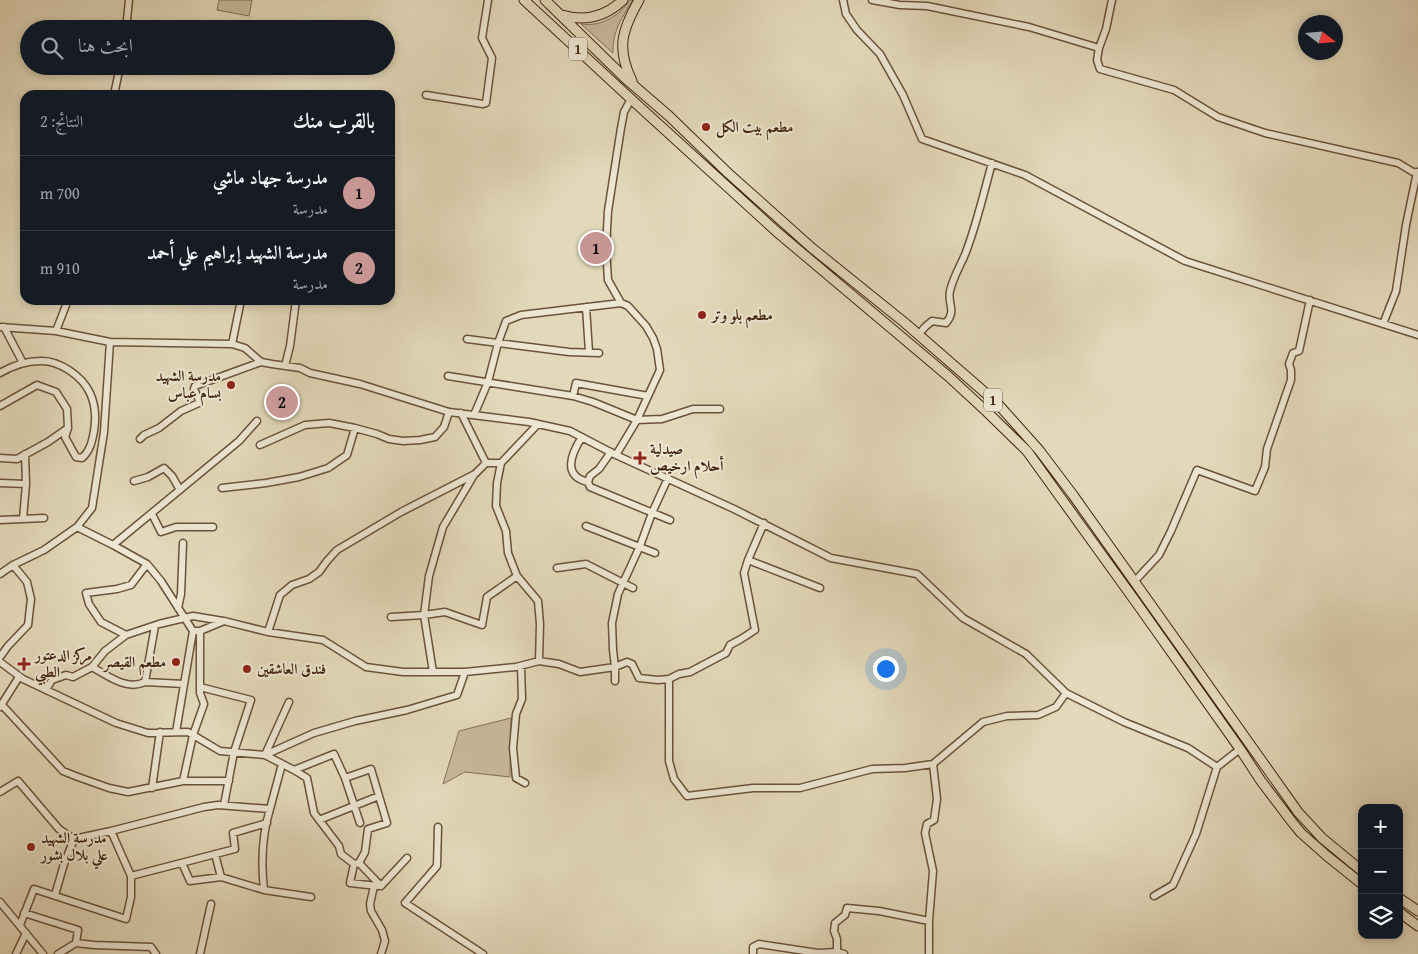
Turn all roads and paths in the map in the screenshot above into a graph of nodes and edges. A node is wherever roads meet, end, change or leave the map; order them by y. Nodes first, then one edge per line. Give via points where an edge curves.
1 (129, 0) edge
2 (488, 0) edge
3 (524, 0) edge
4 (545, 0) edge
5 (623, 0) edge
6 (640, 0) edge
7 (843, 0) edge
8 (872, 0) edge
9 (1112, 0) edge
10 (560, 15) junction
11 (127, 20) edge
12 (1099, 48) junction
13 (118, 75) edge
14 (634, 86) junction
15 (115, 90) edge
16 (426, 95) dead end
17 (631, 99) junction
18 (992, 163) junction
19 (1418, 172) edge
20 (728, 173) junction
21 (720, 180) junction
22 (1310, 300) junction
23 (621, 303) junction
24 (66, 305) edge
25 (240, 305) edge
26 (295, 305) edge
27 (586, 308) junction
28 (905, 323) junction
29 (1383, 324) junction
30 (2, 327) edge
31 (56, 332) junction
32 (896, 333) junction
33 (918, 335) junction
34 (1418, 335) edge
35 (467, 339) dead end
36 (110, 342) junction
37 (498, 343) junction
38 (232, 344) junction
39 (589, 352) junction
40 (599, 353) dead end
41 (261, 362) junction
42 (23, 363) junction
43 (285, 366) junction
44 (0, 373) edge
45 (448, 376) dead end
46 (488, 382) junction
47 (980, 389) junction
48 (572, 396) junction
49 (648, 396) junction
50 (971, 398) junction
51 (0, 406) edge
52 (720, 409) dead end
53 (449, 412) junction
54 (461, 413) junction
55 (474, 415) junction
56 (636, 420) junction
57 (257, 421) dead end
58 (538, 424) junction
59 (68, 428) junction
60 (355, 428) junction
61 (582, 437) junction
62 (140, 439) dead end
63 (260, 445) dead end
64 (26, 454) junction
65 (613, 454) junction
66 (0, 458) edge
67 (486, 463) junction
68 (501, 463) junction
69 (475, 474) junction
70 (668, 478) junction
71 (134, 481) dead end
72 (588, 482) junction
73 (0, 483) edge
74 (26, 484) junction
75 (222, 488) dead end
76 (180, 490) junction
77 (652, 513) junction
78 (152, 514) junction
79 (44, 518) dead end
80 (23, 519) junction
81 (0, 520) edge
82 (670, 520) dead end
83 (764, 524) junction
84 (586, 526) dead end
85 (77, 527) junction
86 (213, 527) dead end
87 (183, 543) dead end
88 (113, 544) junction
89 (640, 546) junction
90 (655, 553) dead end
91 (748, 560) junction
92 (147, 564) junction
93 (13, 565) junction
94 (557, 568) dead end
95 (0, 574) edge
96 (517, 576) junction
97 (623, 582) junction
98 (1134, 582) junction
99 (633, 588) dead end
100 (820, 588) dead end
101 (1147, 600) junction
102 (1138, 605) junction
103 (178, 608) junction
104 (424, 615) junction
105 (185, 618) junction
106 (391, 618) dead end
107 (224, 622) junction
108 (155, 626) junction
109 (200, 630) junction
110 (193, 631) junction
111 (268, 632) junction
112 (126, 635) junction
113 (0, 657) edge
114 (0, 662) edge
115 (539, 662) junction
116 (521, 666) junction
117 (92, 667) junction
118 (615, 667) junction
119 (433, 672) junction
120 (465, 672) junction
121 (19, 677) junction
122 (669, 678) junction
123 (615, 681) dead end
124 (145, 682) junction
125 (184, 684) junction
126 (200, 687) junction
127 (46, 690) junction
128 (1066, 693) junction
129 (289, 702) dead end
130 (1, 706) edge
131 (160, 732) junction
132 (176, 732) junction
133 (193, 735) junction
134 (1240, 749) junction
135 (234, 752) junction
136 (266, 755) junction
137 (282, 764) junction
138 (934, 764) junction
139 (1217, 767) junction
140 (294, 770) junction
141 (345, 778) junction
142 (229, 780) junction
143 (182, 781) junction
144 (525, 783) dead end
145 (152, 788) junction
146 (0, 792) edge
147 (379, 796) junction
148 (224, 805) junction
149 (354, 805) junction
150 (270, 810) junction
151 (319, 820) junction
152 (267, 823) junction
153 (360, 823) dead end
154 (438, 827) dead end
155 (111, 832) junction
156 (74, 839) junction
157 (215, 854) junction
158 (406, 858) dead end
159 (182, 863) junction
160 (356, 864) junction
161 (1358, 868) edge
162 (131, 876) junction
163 (221, 877) junction
164 (1358, 881) edge
165 (374, 886) junction
166 (381, 886) junction
167 (264, 890) junction
168 (55, 895) junction
169 (1154, 896) dead end
170 (311, 897) dead end
171 (1403, 901) edge
172 (0, 902) edge
173 (211, 904) dead end
174 (1418, 911) edge
175 (24, 913) junction
176 (1403, 915) edge
177 (929, 921) junction
178 (20, 925) junction
179 (1418, 926) edge
180 (26, 933) junction
181 (76, 943) junction
182 (836, 952) junction
183 (16, 954) edge
184 (44, 954) edge
185 (58, 954) edge
186 (156, 954) edge
187 (200, 954) edge
188 (381, 954) edge
189 (483, 954) edge
190 (753, 954) edge
191 (844, 954) edge
192 (929, 954) edge

1 - 11 street
2 - 16 street via 482,38 492,58 486,103
3 - 17 main road, 1
4 - 10 main road, 1
5 - 10 main road via 609,11 588,18
6 - 14 main road via 628,20 623,37 622,54
7 - 18 street via 846,14 880,54 922,138
8 - 12 street via 927,6 1028,27
9 - 12 street
10 - 14 main road, 1
12 - 19 street via 1097,60 1100,69 1174,90 1218,117 1265,133 1398,163
13 - 15 street
14 - 20 main road, 1
17 - 21 main road, 1
17 - 23 street via 621,128 608,211 606,248 608,280
18 - 22 street via 1025,175 1185,261
18 - 33 street via 966,251 949,294 950,318 946,324 932,321
19 - 29 street via 1396,291
20 - 21 main road
20 - 28 main road, 1 via 812,248
21 - 32 main road, 1
22 - 29 street
22 - 98 street via 1299,351 1293,353 1289,364 1290,380 1255,491 1197,470 1159,555
23 - 27 street
23 - 49 street via 628,306 646,326 657,349 660,370
24 - 31 street
25 - 38 street
26 - 43 street
27 - 37 street via 521,315 506,321
27 - 39 street
28 - 32 main road
28 - 33 main road, 1
29 - 34 street
30 - 31 street
30 - 42 street
31 - 36 street
32 - 50 main road, 1
33 - 47 main road, 1
35 - 37 street
36 - 38 street
36 - 85 street via 104,432 92,508
37 - 39 street
37 - 46 street
38 - 41 street via 245,348
39 - 40 street
41 - 43 street
41 - 62 street via 195,386 199,403 181,411
42 - 44 street
42 - 59 street via 42,360 56,364 69,370 90,393 95,423 90,448 82,458 76,457 65,437
43 - 53 street via 360,384
45 - 46 street
46 - 48 street
46 - 55 street
47 - 50 main road
47 - 98 main road, 1 via 1039,450
48 - 49 street via 576,382
48 - 56 street
49 - 56 street
50 - 102 main road, 1 via 1027,451
51 - 59 street via 37,385 56,392 67,409
52 - 56 street via 693,410 662,419
53 - 54 street
53 - 60 street via 444,427 435,437 420,440 389,439
54 - 55 street
54 - 67 street
55 - 58 street
56 - 65 street
57 - 76 street via 239,441
58 - 61 street
58 - 68 street
59 - 64 street
60 - 63 street via 329,423 304,425
60 - 75 street via 347,455 328,468 299,477
61 - 65 street
61 - 72 street via 573,452 572,473 578,480
64 - 66 street via 17,459
64 - 74 street
65 - 70 street
65 - 72 street via 590,476
67 - 68 street
67 - 69 street
68 - 96 street via 496,506
69 - 104 street via 443,527 429,576
69 - 111 street via 337,550 320,572 309,580 292,585 280,595
70 - 77 street
70 - 83 street
71 - 76 street via 164,468
72 - 77 street via 590,487
73 - 74 street
74 - 80 street
76 - 78 street
77 - 82 street
77 - 89 street
78 - 86 street via 161,532 176,526
78 - 88 street
79 - 80 street
80 - 81 street
83 - 91 street
83 - 128 street via 831,558 917,574 963,618 1026,654
84 - 89 street
85 - 88 street
85 - 93 street via 44,550
87 - 103 street
88 - 92 street
89 - 90 street
89 - 97 street
91 - 100 street
91 - 122 street via 744,573 755,630 730,644 726,653 690,672
92 - 103 street
92 - 112 street via 131,585 86,593 101,622
93 - 95 street
93 - 113 street via 28,582 31,599 28,625
94 - 97 street via 586,564
96 - 104 street via 487,597 482,625 445,612
96 - 115 street via 538,601
97 - 99 street
97 - 118 street via 612,623
98 - 101 main road, 1
101 - 102 main road
101 - 161 main road, 1 via 1298,812 1322,838
102 - 134 main road, 1
103 - 105 street
104 - 106 street
104 - 119 street
105 - 107 street via 193,616
105 - 108 street
105 - 110 street
107 - 109 street
107 - 111 street
108 - 112 street
108 - 124 street
109 - 110 street
109 - 126 street
110 - 125 street
111 - 119 street via 323,640 366,667
112 - 117 street via 105,651
114 - 121 street
115 - 116 street
115 - 118 street via 559,664 580,672
116 - 120 street
116 - 144 street via 522,699 516,714 513,748 516,778
117 - 124 street via 129,685
117 - 127 street via 73,677 66,675 52,680
118 - 122 street via 627,662 632,664 639,678
118 - 123 street
119 - 120 street
120 - 136 street via 458,695 314,733
121 - 127 street
121 - 130 street
122 - 138 street via 669,761 674,779 687,796 753,788 800,788 872,769
124 - 125 street
125 - 132 street
126 - 133 street via 204,704
126 - 135 street via 250,700
127 - 131 street via 116,723 148,733
128 - 138 street via 1056,707 1038,715 1007,716 983,722
128 - 139 street via 1124,722 1188,748
129 - 136 street
130 - 145 street via 63,771 128,792
131 - 132 street
131 - 145 street
132 - 133 street
133 - 135 street via 220,751
133 - 143 street
134 - 139 street
134 - 164 main road, 1 via 1301,832
135 - 136 street
135 - 142 street
136 - 137 street
137 - 140 street
137 - 150 street
138 - 177 street via 937,799 934,820 927,824 925,833 933,871
139 - 169 street via 1196,834 1173,885
140 - 141 street via 334,754
140 - 151 street via 307,778 314,813
141 - 147 street via 371,769
141 - 149 street
142 - 143 street
142 - 148 street
143 - 145 street
146 - 156 street via 18,781 59,829
147 - 149 street
147 - 160 street via 387,823 368,829 365,852
148 - 150 street
148 - 155 street via 187,811
149 - 151 street
149 - 153 street
150 - 152 street
151 - 160 street via 339,846 341,854
152 - 157 street via 233,833 235,849
152 - 167 street via 262,869
154 - 189 street via 437,866 405,903
155 - 156 street
155 - 162 street
156 - 168 street
157 - 159 street
157 - 163 street
158 - 166 street
159 - 162 street
159 - 163 street via 190,882
160 - 165 street via 350,883
160 - 166 street
162 - 168 street via 126,919
163 - 167 street
165 - 166 street
165 - 188 street via 370,904 385,941
167 - 170 street
168 - 175 street via 34,889
171 - 174 main road
172 - 178 street
173 - 187 street
175 - 178 street
175 - 181 street via 78,930
176 - 179 main road
177 - 182 street via 847,908 845,915 834,923
177 - 192 street
178 - 180 street
180 - 183 street
180 - 184 street
181 - 185 street
181 - 186 street via 151,947
182 - 190 street via 818,953 759,944 753,947
182 - 191 street

